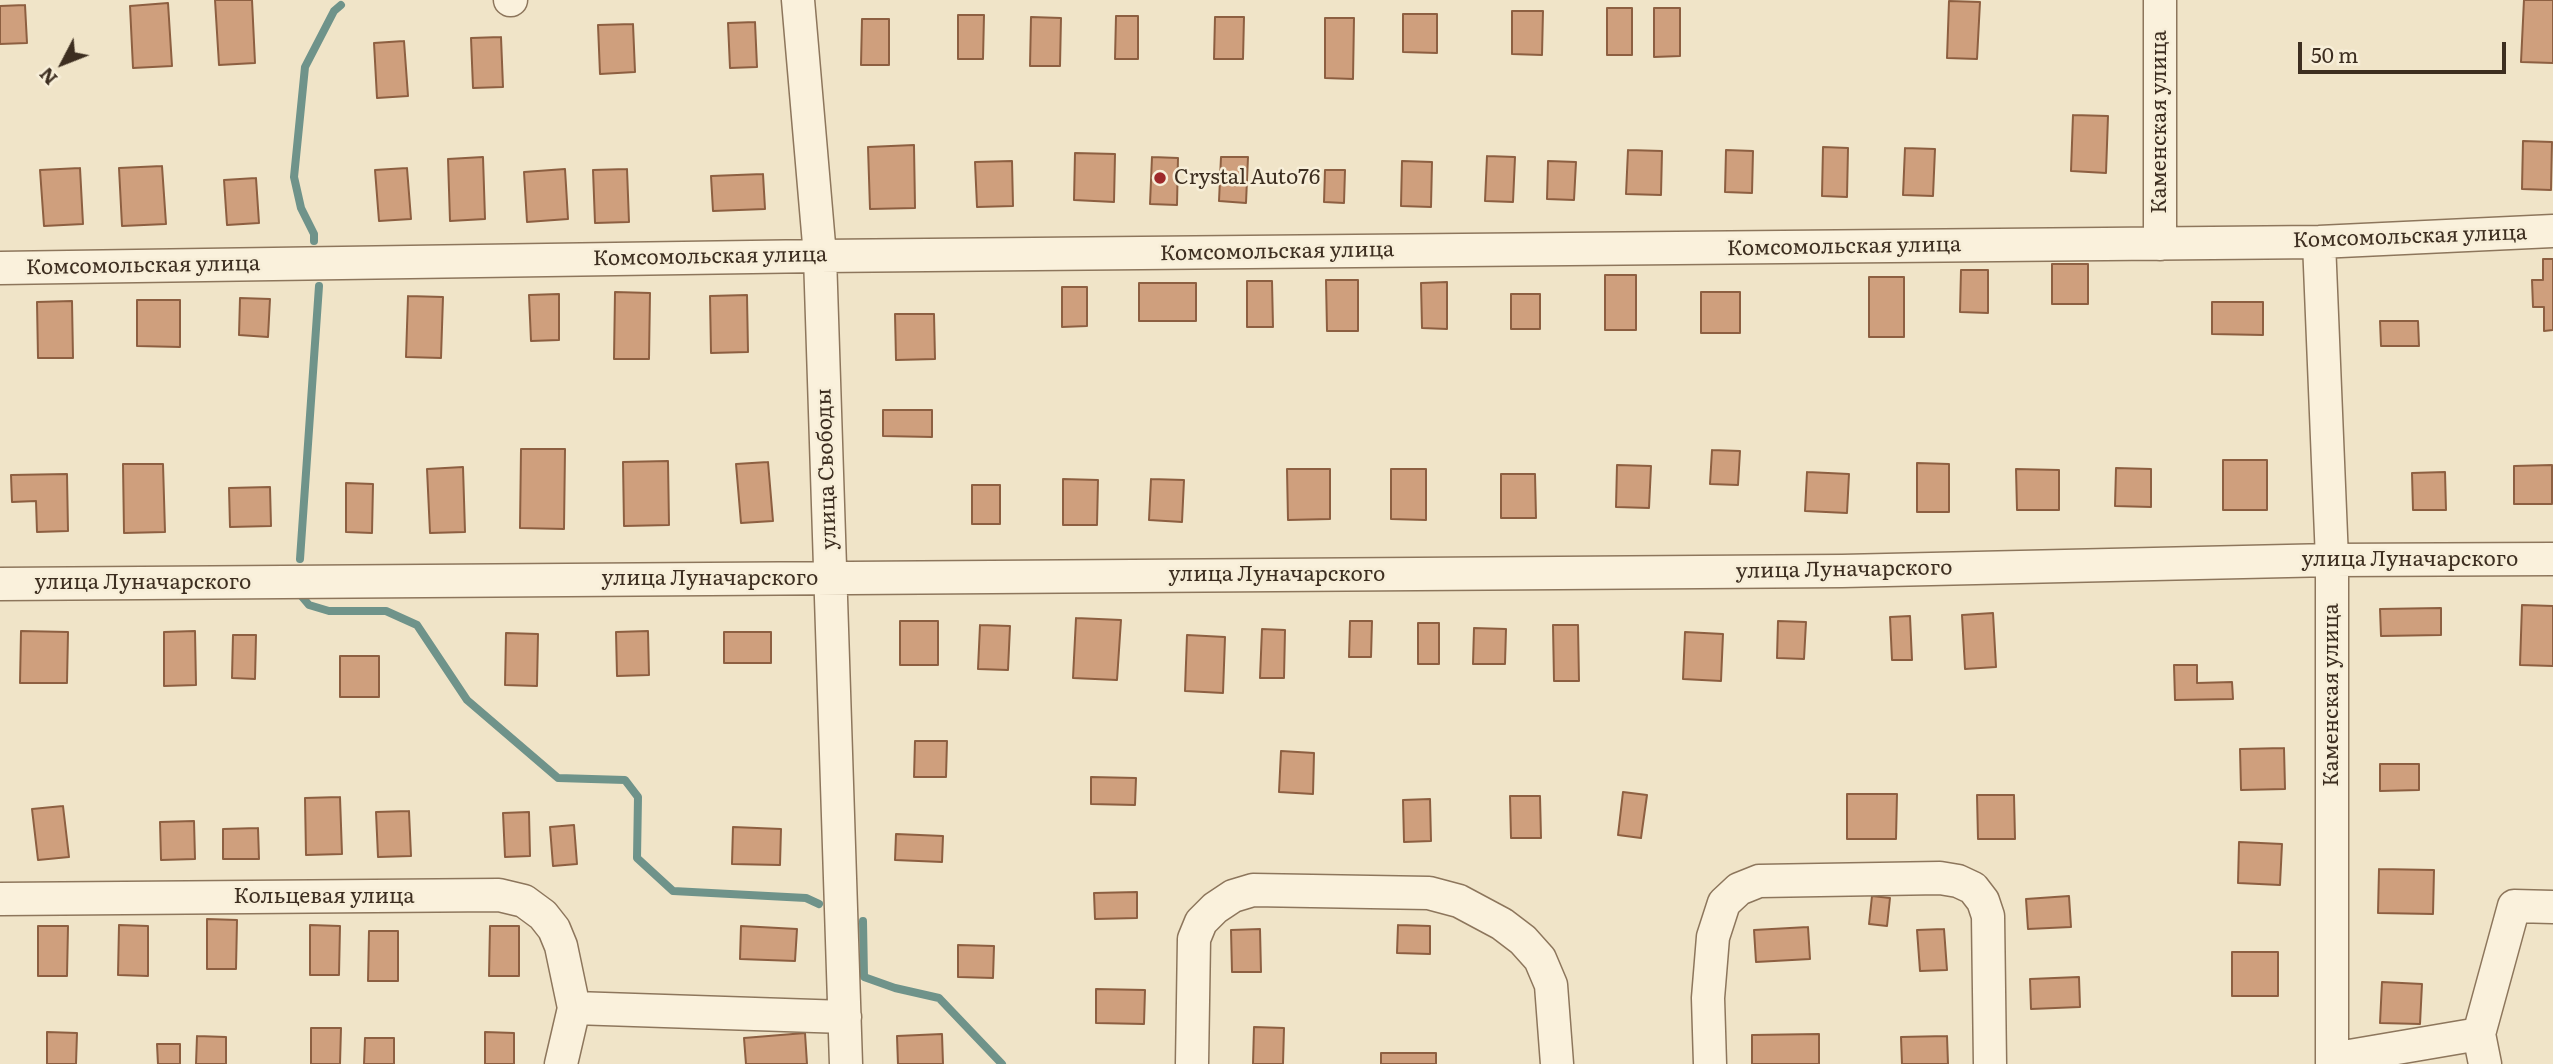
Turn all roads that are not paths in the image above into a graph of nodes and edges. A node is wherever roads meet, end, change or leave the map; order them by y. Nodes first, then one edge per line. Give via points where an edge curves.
1 (798, 0) edge
2 (2161, 0) edge
3 (2553, 231) edge
4 (2319, 242) junction
5 (2160, 244) junction
6 (820, 256) junction
7 (0, 268) edge
8 (2553, 559) edge
9 (2332, 560) junction
10 (831, 579) junction
11 (0, 584) edge
12 (0, 898) edge
13 (2553, 906) edge
14 (574, 1008) junction
15 (845, 1017) junction
16 (2482, 1049) edge
17 (2332, 1061) edge
18 (561, 1064) edge
19 (846, 1064) edge
20 (1192, 1064) edge
21 (1557, 1064) edge
22 (1710, 1064) edge
23 (1990, 1064) edge

1 - 6 street, улица Свободы
2 - 5 street, Каменская улица
3 - 4 street, Комсомольская улица
4 - 5 street, Комсомольская улица
4 - 9 street, Каменская улица
5 - 6 street, Комсомольская улица
6 - 7 street, Комсомольская улица
6 - 10 street, улица Свободы
8 - 9 street, улица Луначарского
9 - 10 street, улица Луначарского via 1842,571
9 - 17 street, Каменская улица
10 - 11 street, улица Луначарского
10 - 15 street, улица Свободы
12 - 14 street, Кольцевая улица via 499,895 524,901 554,929
13 - 16 street via 2514,906
14 - 15 street
14 - 18 street, Кольцевая улица
15 - 19 street, улица Свободы
16 - 17 street
20 - 21 street via 1194,939 1201,922 1215,908 1253,890 1429,893 1459,901 1503,924 1540,958 1551,985
22 - 23 street via 1708,998 1713,937 1724,903 1739,889 1759,881 1940,877 1973,888 1989,916

